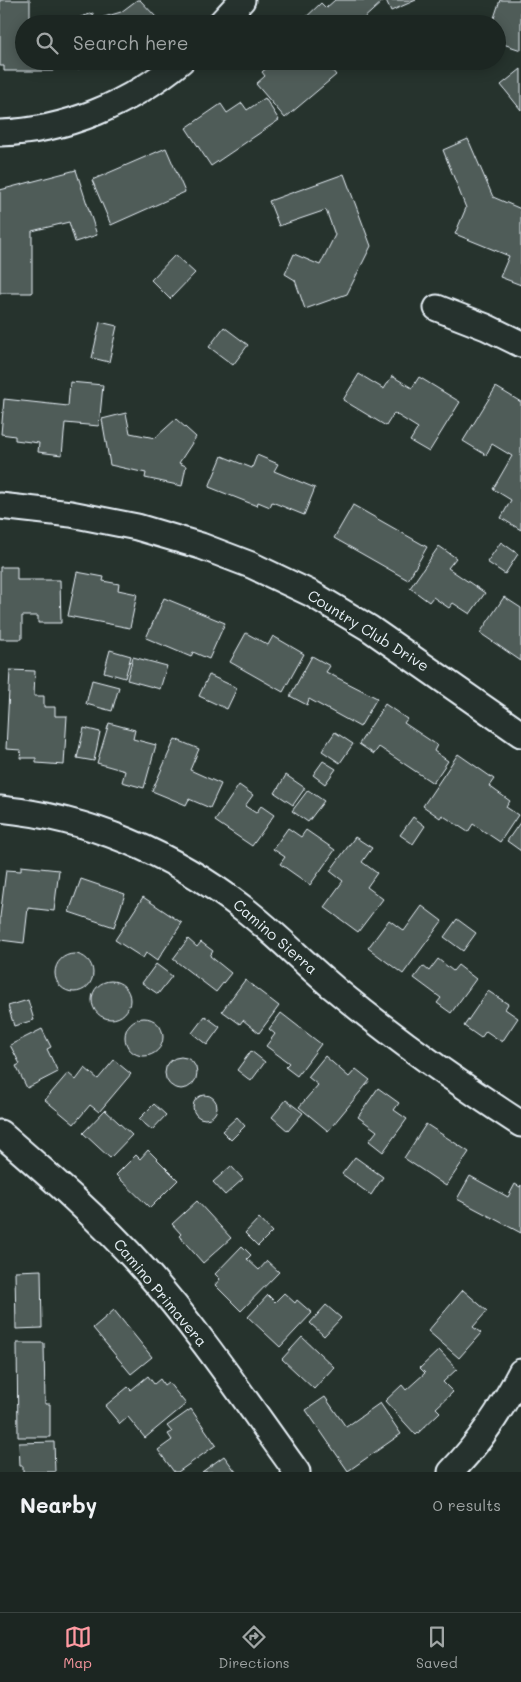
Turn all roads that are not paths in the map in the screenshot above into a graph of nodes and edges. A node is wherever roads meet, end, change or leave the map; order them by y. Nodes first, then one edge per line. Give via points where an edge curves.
1 (242, 0) edge
2 (228, 15) edge
3 (171, 70) edge
4 (0, 133) edge
5 (437, 308) dead end
6 (521, 344) edge
7 (0, 506) edge
8 (521, 734) edge
9 (0, 809) edge
10 (521, 1124) edge
11 (0, 1133) edge
12 (521, 1372) edge
13 (297, 1472) edge
14 (451, 1472) edge

1 - 2 street
3 - 4 street via 134,95 94,114 51,127
5 - 6 street
7 - 8 street, Country Club Drive via 71,514 137,527 251,565 312,594 369,628
9 - 10 street, Camino Sierra via 26,811 120,837 206,881 246,910 334,988 402,1042
11 - 13 street, Camino Primavera via 91,1214 143,1269 192,1327
12 - 14 street via 496,1416

